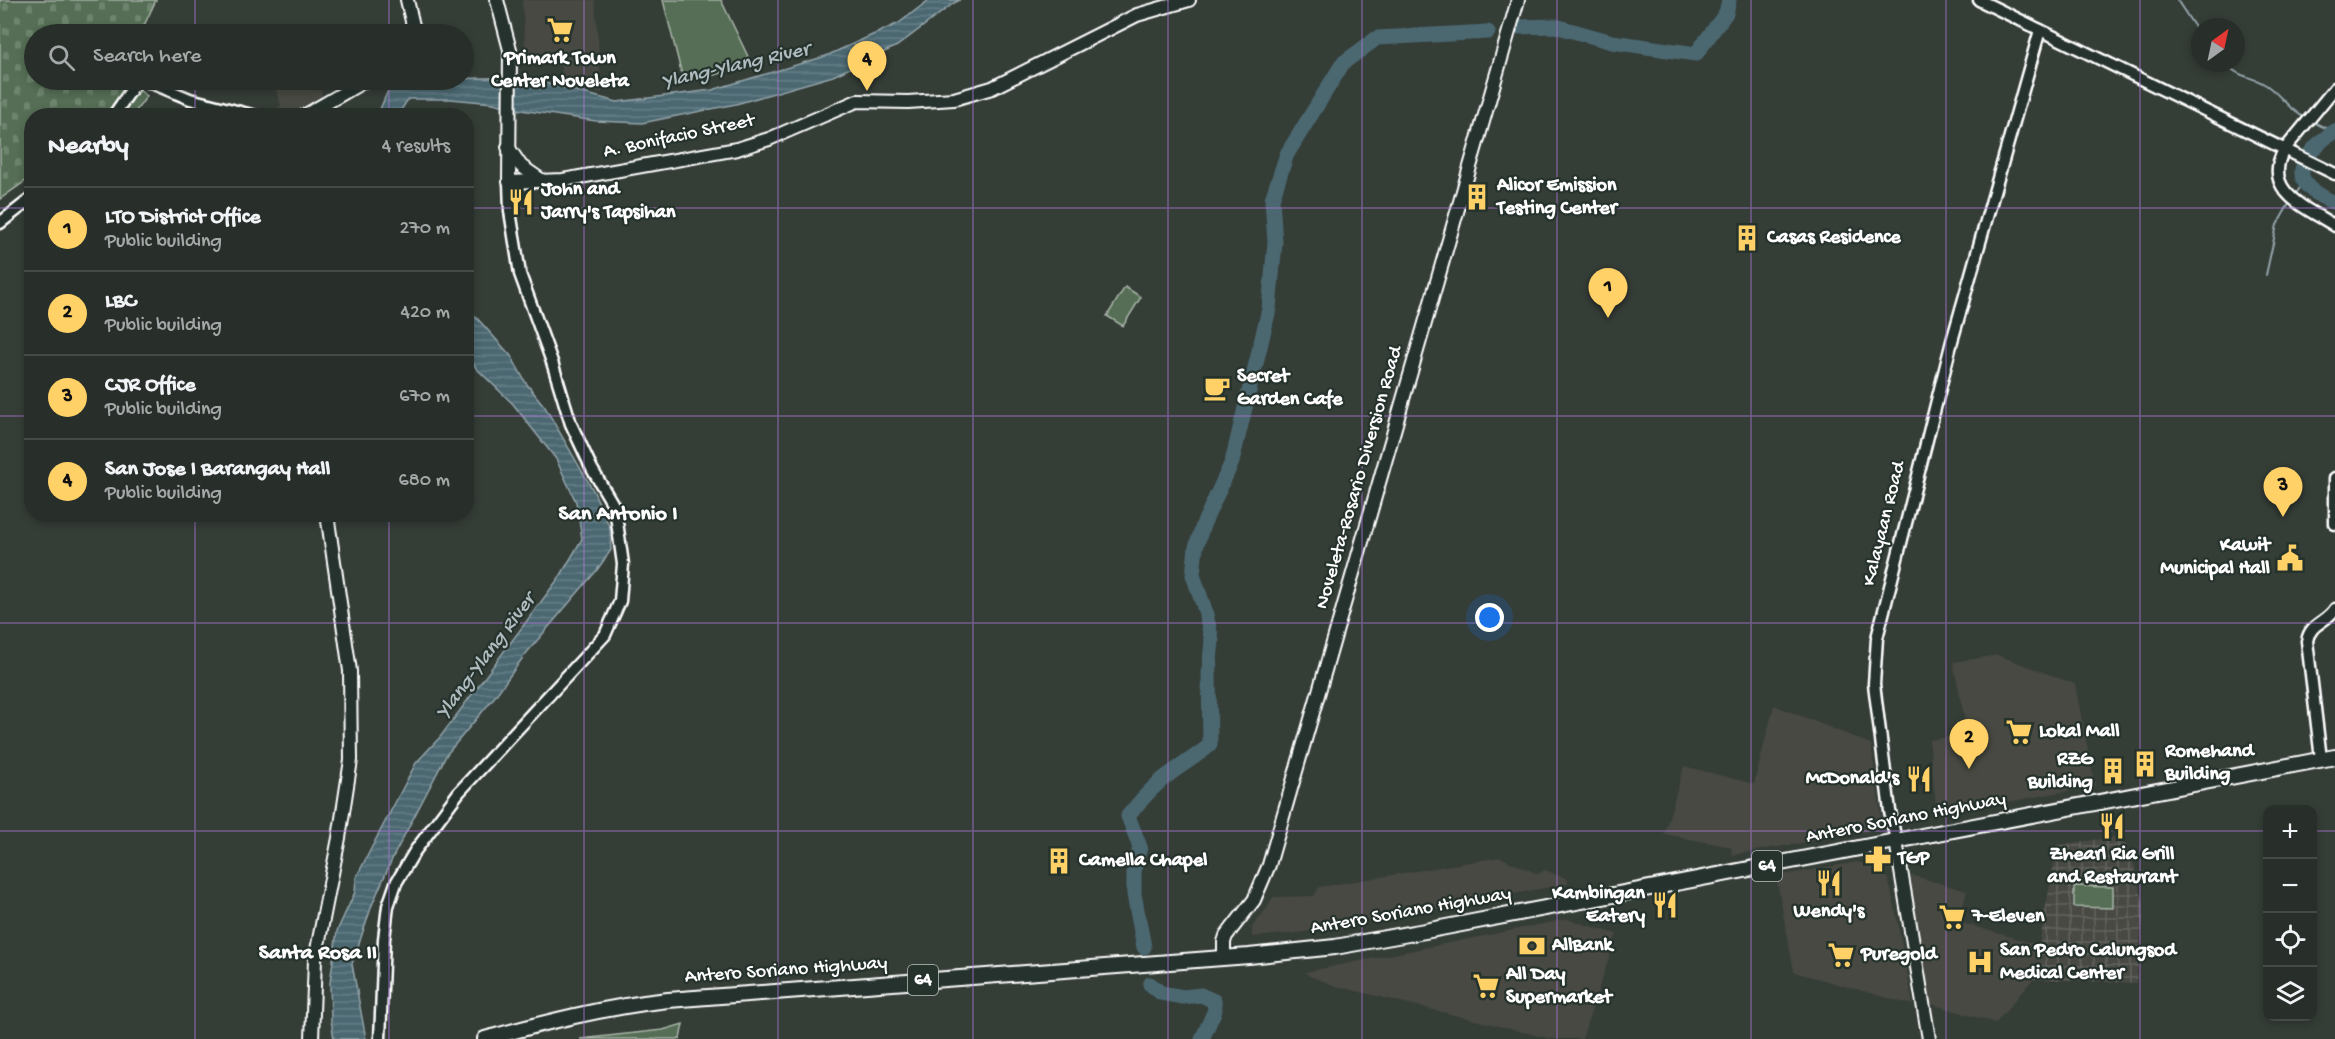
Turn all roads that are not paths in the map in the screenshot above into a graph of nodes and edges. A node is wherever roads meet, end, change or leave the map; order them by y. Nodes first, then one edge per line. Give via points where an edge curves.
1 (408, 0) edge
2 (497, 0) edge
3 (1189, 0) edge
4 (1518, 0) edge
5 (1979, 0) edge
6 (413, 24) edge
7 (2040, 30) junction
8 (2335, 88) edge
9 (131, 90) edge
10 (168, 90) edge
11 (349, 90) edge
12 (119, 108) edge
13 (225, 108) edge
14 (318, 108) edge
15 (508, 147) junction
16 (2284, 150) junction
17 (2335, 174) edge
18 (508, 182) junction
19 (545, 182) junction
20 (24, 204) edge
21 (0, 223) edge
22 (2335, 226) edge
23 (2335, 478) edge
24 (328, 522) edge
25 (2335, 524) edge
26 (2335, 609) edge
27 (2328, 758) edge
28 (1896, 841) junction
29 (1224, 957) junction
30 (312, 1039) edge
31 (380, 1039) edge
32 (485, 1039) edge
33 (1929, 1039) edge

1 - 6 main road
2 - 15 main road via 510,50
3 - 19 main road, A. Bonifacio Street via 1137,15 992,88 954,99 857,101 737,149
4 - 29 main road, Noveleta-Rosario Diversion Road via 1272,855 1254,900 1226,936
5 - 7 street
7 - 16 street
7 - 28 street, Kalayaan Road via 1950,351 1877,638 1874,684
8 - 16 street
9 - 12 street
10 - 13 street
11 - 14 main road
15 - 18 main road
15 - 19 main road via 521,166
16 - 17 street
16 - 22 street via 2279,160 2280,184 2292,199
18 - 19 main road, A. Bonifacio Street
18 - 31 street via 520,274 571,424 615,508 623,564 620,601 605,635 459,792 415,850 396,883 388,906 384,939
20 - 21 street
23 - 25 street
24 - 30 main road via 350,671 351,750 339,838 315,960
26 - 27 street via 2311,630 2307,641
27 - 28 main road, Antero Soriano Highway / 64
28 - 29 main road, Antero Soriano Highway / 64 via 1418,933 1335,947
28 - 33 main road, Kalayaan Road
29 - 32 main road, Antero Soriano Highway / 64 via 647,1002 557,1018

